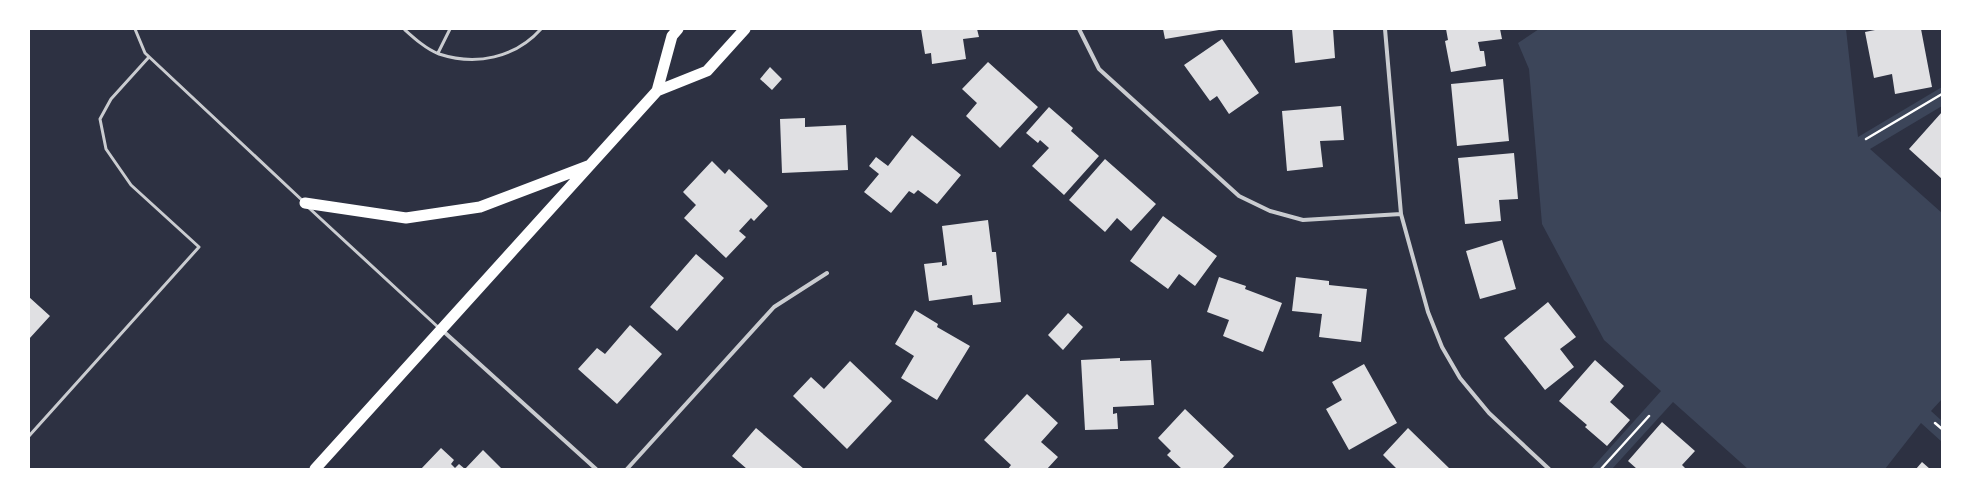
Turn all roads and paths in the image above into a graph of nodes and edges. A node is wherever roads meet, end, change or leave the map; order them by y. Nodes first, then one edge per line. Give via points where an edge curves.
1 (135, 29) edge
2 (404, 29) edge
3 (450, 29) edge
4 (541, 29) edge
5 (678, 29) edge
6 (745, 29) edge
7 (1079, 29) edge
8 (1385, 29) edge
9 (438, 53) junction
10 (149, 57) junction
11 (656, 91) junction
12 (1942, 94) edge
13 (1866, 139) dead end
14 (590, 165) junction
15 (305, 203) junction
16 (1401, 214) junction
17 (827, 273) dead end
18 (441, 330) junction
19 (1649, 416) dead end
20 (1935, 423) dead end
21 (1942, 429) edge
22 (29, 436) edge
23 (315, 469) edge
24 (596, 469) edge
25 (627, 469) edge
26 (1549, 469) edge
27 (1601, 469) edge

1 - 10 lane
2 - 9 lane
3 - 9 lane
4 - 9 lane via 515,50 490,59 464,60
5 - 11 highway via 672,36
6 - 11 highway via 707,71
7 - 16 street via 1099,69 1239,196 1270,211 1303,220
8 - 16 street
10 - 15 lane
10 - 22 lane via 111,99 100,119 106,149 131,185 200,247
11 - 14 highway
12 - 13 path
14 - 15 highway via 480,207 406,218
14 - 18 highway
15 - 18 lane
16 - 26 street via 1428,312 1442,347 1460,378 1489,413
17 - 25 street via 774,307
18 - 23 highway
18 - 24 street
19 - 27 path
20 - 21 path

